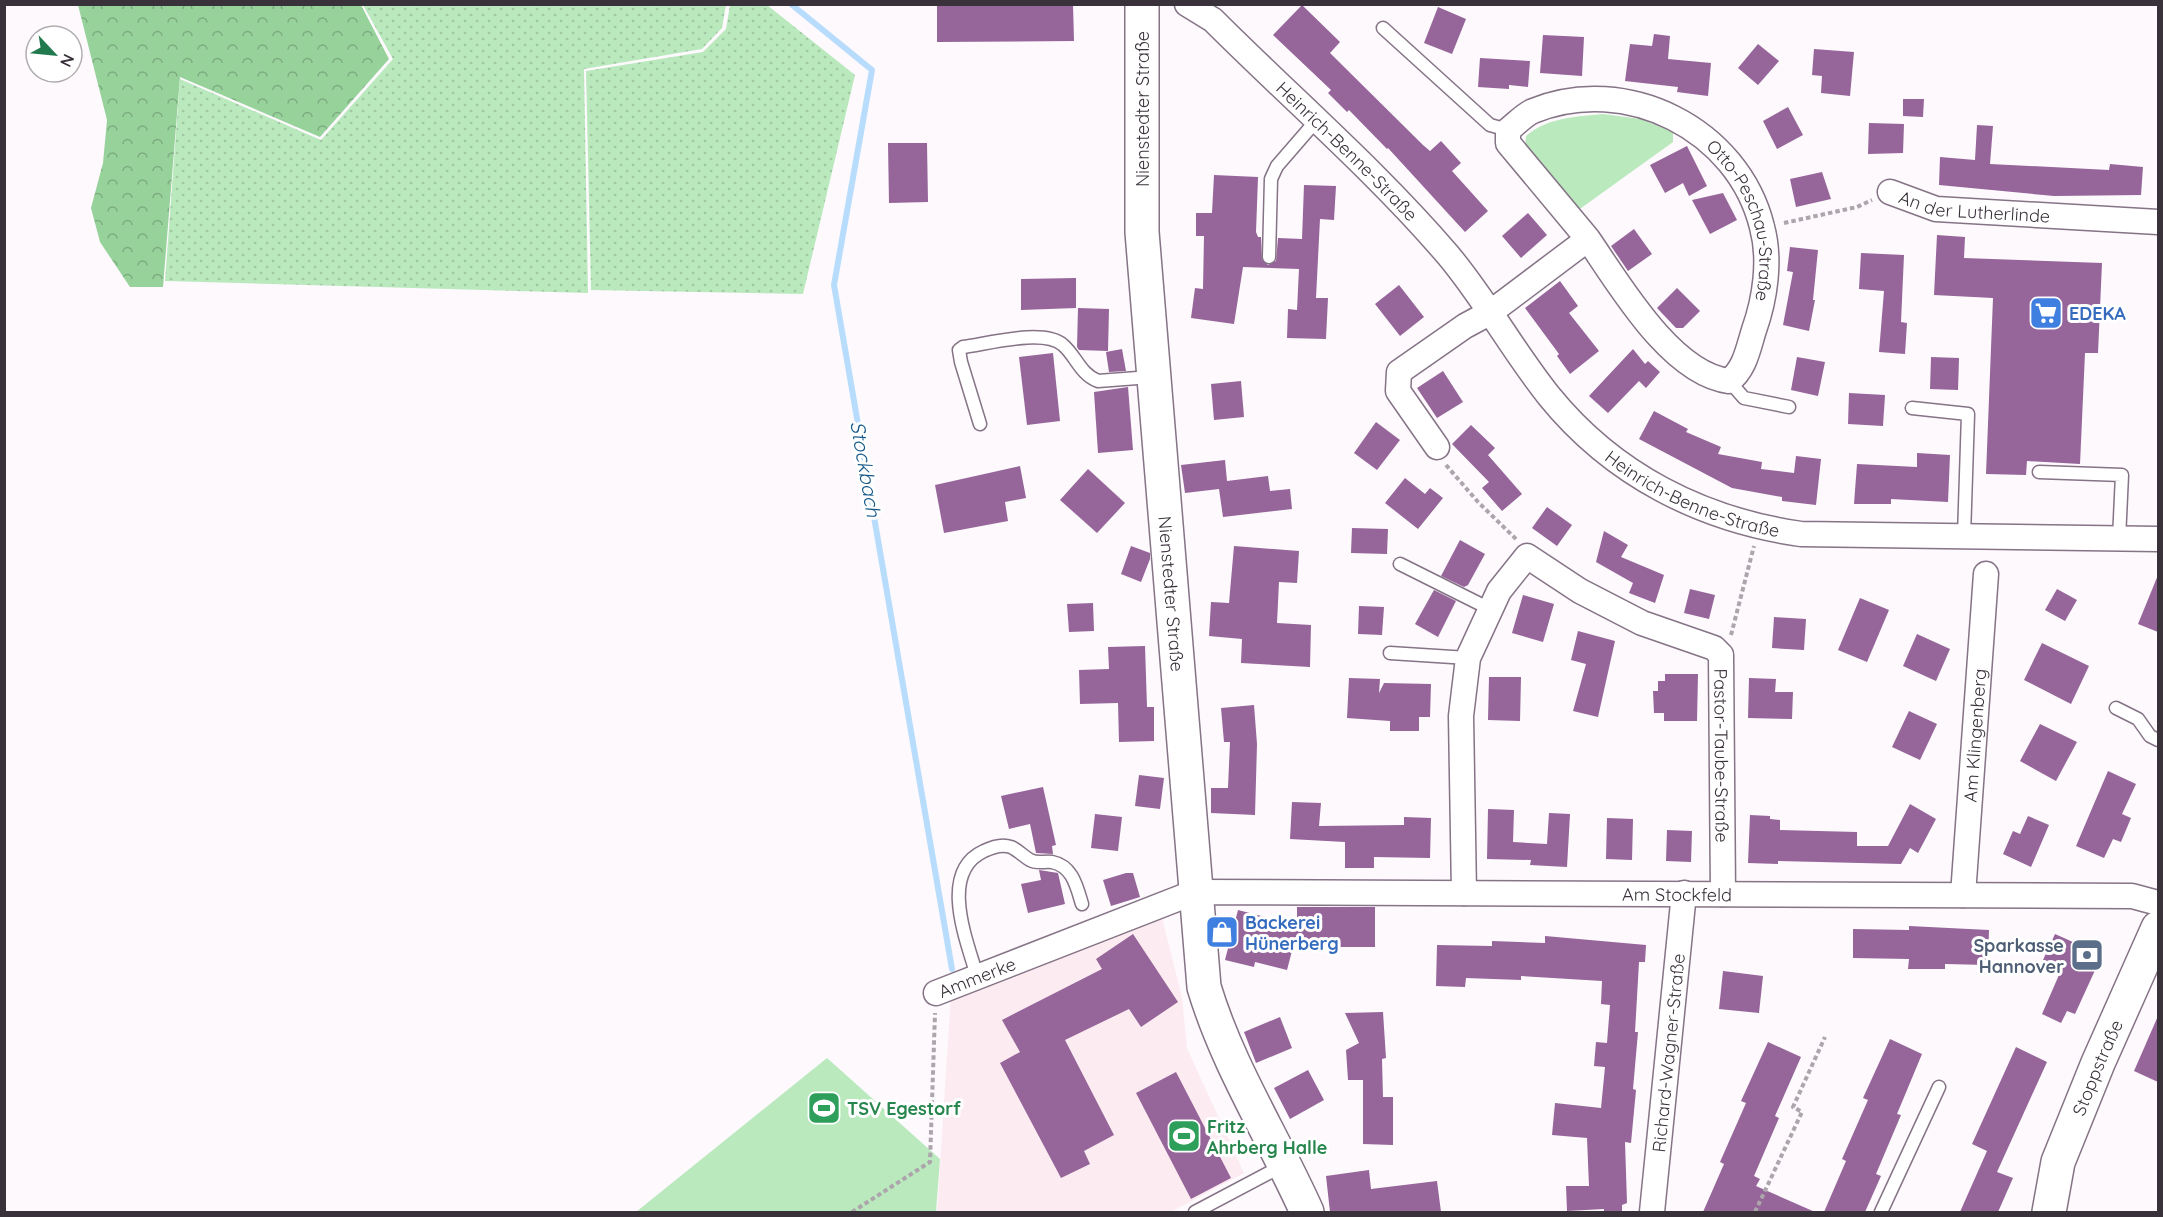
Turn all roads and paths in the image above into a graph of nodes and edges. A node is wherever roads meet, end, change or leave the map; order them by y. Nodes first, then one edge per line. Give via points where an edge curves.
1 (1142, 4) edge
2 (1187, 4) edge
3 (1383, 28) dead end
4 (1316, 121) junction
5 (1508, 130) junction
6 (1890, 192) joint
7 (2158, 222) edge
8 (1763, 227) junction
9 (1588, 239) junction
10 (1269, 257) dead end
11 (1491, 312) junction
12 (1153, 376) junction
13 (1729, 381) junction
14 (1789, 407) dead end
15 (1912, 408) dead end
16 (980, 423) dead end
17 (1437, 447) joint
18 (2039, 472) dead end
19 (1758, 528) junction
20 (1964, 536) junction
21 (2119, 539) junction
22 (2158, 539) edge
23 (1527, 556) junction
24 (1400, 564) dead end
25 (1986, 574) dead end
26 (1490, 609) junction
27 (1390, 653) dead end
28 (1721, 654) junction
29 (1468, 658) junction
30 (2116, 708) dead end
31 (2158, 740) edge
32 (1195, 892) junction
33 (1464, 893) junction
34 (1684, 893) junction
35 (1724, 894) junction
36 (1963, 895) junction
37 (2158, 903) edge
38 (1082, 904) dead end
39 (2158, 928) edge
40 (977, 976) junction
41 (936, 993) joint
42 (1825, 1037) dead end
43 (1939, 1087) dead end
44 (1286, 1165) junction
45 (852, 1212) edge
46 (1195, 1212) edge
47 (1307, 1212) edge
48 (1652, 1212) edge
49 (1755, 1212) edge
50 (1881, 1212) edge
51 (2049, 1212) edge

1 - 12 main road, Nienstedter Straße via 1142,232
2 - 4 street, Heinrich-Benne-Straße via 1213,20
3 - 5 lane via 1490,125
4 - 10 lane via 1271,178
4 - 11 street, Heinrich-Benne-Straße via 1384,186 1448,256
5 - 8 street, Otto-Peschau-Straße via 1531,111 1569,100 1613,98 1652,106 1691,127 1722,154 1745,184
5 - 9 street via 1508,143
6 - 7 street, An der Lutherlinde via 1936,209
6 - 8 path, An der Lutherlinde via 1857,207
8 - 13 street, Otto-Peschau-Straße via 1766,274 1759,315 1740,372
9 - 11 street
9 - 13 street via 1652,330 1677,354 1713,379
11 - 17 street via 1400,372 1398,391
11 - 19 street, Heinrich-Benne-Straße via 1549,396 1615,460 1667,493
12 - 16 lane via 1098,381 1089,378 1062,344 1049,338 963,347 961,362
12 - 32 main road, Nienstedter Straße
13 - 14 lane via 1744,398
15 - 20 lane via 1968,414
17 - 23 path via 1441,459 1516,539
18 - 21 lane via 2122,475
19 - 20 street, Heinrich-Benne-Straße via 1801,534
19 - 28 path via 1729,641
20 - 21 street, Heinrich-Benne-Straße
21 - 22 street, Heinrich-Benne-Straße
23 - 26 street
23 - 28 street, Pastor-Taube-Straße via 1580,591 1632,618
24 - 26 lane
25 - 36 street, Am Klingenberg
26 - 29 street
27 - 29 lane
28 - 35 street, Pastor-Taube-Straße
29 - 33 street via 1461,716
30 - 31 lane via 2139,719 2150,736
32 - 33 street, Am Stockfeld
32 - 40 street, Ammerke
32 - 44 main road, Nienstedter Straße via 1204,987 1215,1024 1239,1080
33 - 34 street, Am Stockfeld
34 - 35 street, Am Stockfeld
34 - 48 street, Richard-Wagner-Straße
35 - 36 street, Am Stockfeld
36 - 37 street, Am Stockfeld via 2132,896
38 - 40 lane via 1072,875 1055,862 1036,862 1008,845 976,854 962,872 958,897
39 - 51 main road, Stoppstraße via 2058,1162
40 - 41 street, Ammerke
41 - 45 path, Ammerke via 930,1162
42 - 49 path via 1793,1107 1802,1112
43 - 50 lane
44 - 46 lane
44 - 47 main road, Nienstedter Straße

